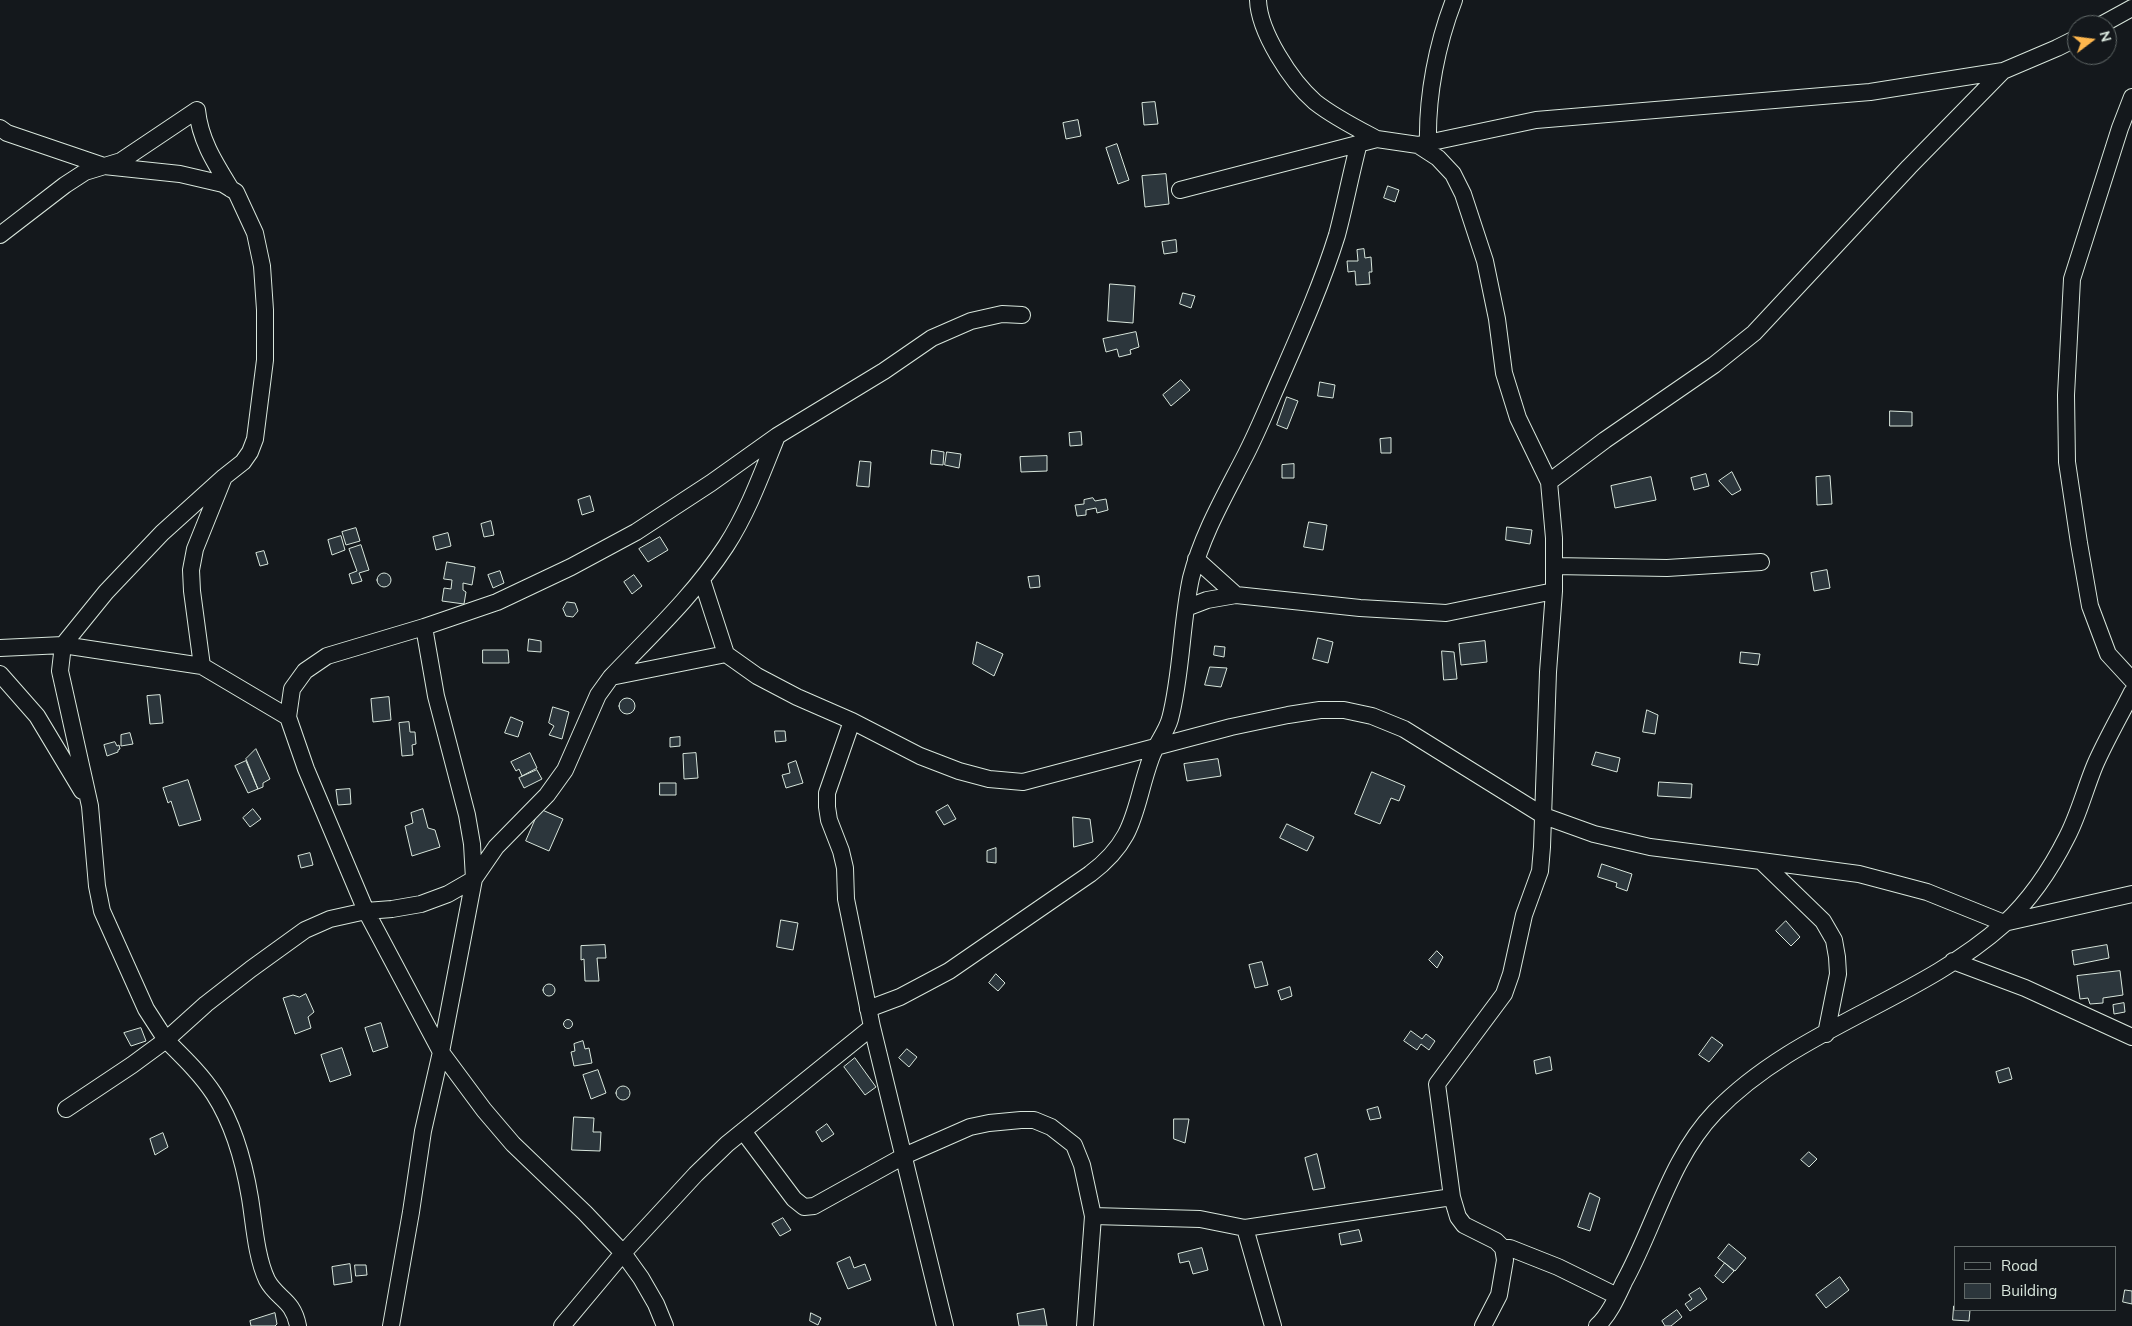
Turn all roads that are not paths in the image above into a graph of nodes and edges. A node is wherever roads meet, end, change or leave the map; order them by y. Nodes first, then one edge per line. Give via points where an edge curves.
1 (1258, 0) edge
2 (1454, 0) edge
3 (2132, 8) edge
4 (2117, 16) edge
5 (2067, 43) edge
6 (2003, 71) junction
7 (2132, 97) edge
8 (0, 128) edge
9 (1377, 139) junction
10 (1359, 143) junction
11 (1423, 144) junction
12 (104, 166) junction
13 (230, 189) junction
14 (1180, 190) dead end
15 (0, 235) edge
16 (1022, 315) dead end
17 (777, 436) junction
18 (224, 477) junction
19 (1550, 482) junction
20 (1196, 559) junction
21 (1761, 562) dead end
22 (1554, 566) junction
23 (702, 580) junction
24 (1554, 591) junction
25 (1236, 595) junction
26 (1186, 608) junction
27 (424, 627) junction
28 (63, 645) junction
29 (0, 648) edge
30 (726, 654) junction
31 (202, 666) junction
32 (0, 674) edge
33 (611, 677) junction
34 (2132, 680) edge
35 (2132, 692) edge
36 (288, 718) junction
37 (852, 721) junction
38 (1156, 747) junction
39 (90, 806) junction
40 (1544, 816) junction
41 (1761, 861) junction
42 (474, 878) junction
43 (2132, 894) edge
44 (366, 911) junction
45 (2004, 923) junction
46 (1954, 961) junction
47 (868, 1009) junction
48 (872, 1027) junction
49 (1826, 1034) junction
50 (2132, 1037) edge
51 (166, 1040) junction
52 (441, 1052) junction
53 (66, 1109) dead end
54 (743, 1132) junction
55 (904, 1156) junction
56 (1452, 1197) junction
57 (1093, 1216) junction
58 (1245, 1228) junction
59 (1503, 1248) junction
60 (623, 1253) junction
61 (1617, 1296) junction
62 (1604, 1325) edge
63 (298, 1326) edge
64 (391, 1326) edge
65 (562, 1326) edge
66 (665, 1326) edge
67 (945, 1326) edge
68 (1085, 1326) edge
69 (1273, 1326) edge
70 (1483, 1326) edge

1 - 9 street via 1263,24 1274,48 1295,80 1314,101
2 - 11 street via 1432,87
3 - 4 street
5 - 6 street
6 - 11 street via 1870,92 1536,120
6 - 19 street via 1754,333
7 - 34 street via 2072,278 2066,396 2067,462 2090,606 2108,654
8 - 12 street
9 - 10 street
9 - 11 street
10 - 14 street
10 - 20 street via 1337,235 1322,277 1272,397
11 - 19 street via 1453,174 1463,194 1485,262 1504,373 1518,418
12 - 13 street via 180,174 223,184
12 - 13 street via 142,149 197,110 199,128 210,155
12 - 15 street via 85,172 65,185
13 - 18 street via 236,192 246,211 262,266 265,360 255,439 243,462
16 - 17 street via 1002,314 971,321 932,338
17 - 23 street via 753,495 727,545
17 - 27 street via 645,526 580,563 497,602
18 - 28 street via 106,592
18 - 31 street via 195,549 191,570
19 - 22 street
20 - 25 street
20 - 26 street
21 - 22 street via 1667,568
22 - 24 street
23 - 30 street
23 - 33 street
24 - 25 street via 1468,610 1430,613
24 - 40 street
25 - 26 street
26 - 38 street via 1174,699 1169,721
27 - 36 street via 328,656 305,671 292,689
27 - 42 street via 436,696 467,815
28 - 29 street
28 - 31 street
28 - 39 street via 60,671
30 - 33 street
30 - 37 street via 781,689
31 - 36 street
32 - 39 street via 37,716
33 - 42 street via 598,695 565,770 548,795 496,847
35 - 45 street via 2096,764 2068,836 2028,899
36 - 44 street
37 - 38 street via 920,756 959,771 989,779 1023,782
37 - 47 street via 827,793 827,807 845,868 846,899
38 - 40 street via 1288,715 1344,710 1372,716 1404,729
38 - 47 street via 1134,820 1123,842 1106,862 949,971 900,997
39 - 51 street via 102,911 146,1009
40 - 41 street via 1594,834 1650,847
40 - 56 street via 1540,871 1524,915 1504,994 1437,1084
41 - 45 street via 1859,874 1927,892
41 - 49 street via 1823,921 1834,940 1838,974
42 - 44 street via 448,894 420,904
42 - 52 street
43 - 45 street
44 - 51 street via 330,919 305,930 206,1004
44 - 52 street
45 - 46 street
46 - 49 street
46 - 50 street via 2026,988
47 - 48 street
48 - 54 street
48 - 55 street
49 - 61 street via 1750,1081 1715,1112 1698,1133 1674,1173
51 - 53 street
51 - 63 street via 214,1094 230,1124 242,1158 267,1280 293,1308
52 - 60 street via 513,1144
52 - 64 street via 423,1131
54 - 55 street via 794,1199 804,1206 814,1206
54 - 60 street via 696,1174
55 - 57 street via 970,1127 1034,1120 1051,1126 1074,1145 1082,1165
55 - 67 street
56 - 58 street
56 - 59 street via 1464,1225
57 - 58 street via 1200,1219
57 - 68 street
58 - 69 street
59 - 61 street via 1558,1267
59 - 70 street via 1505,1260 1499,1296
60 - 65 street
60 - 66 street via 656,1304
61 - 62 street

